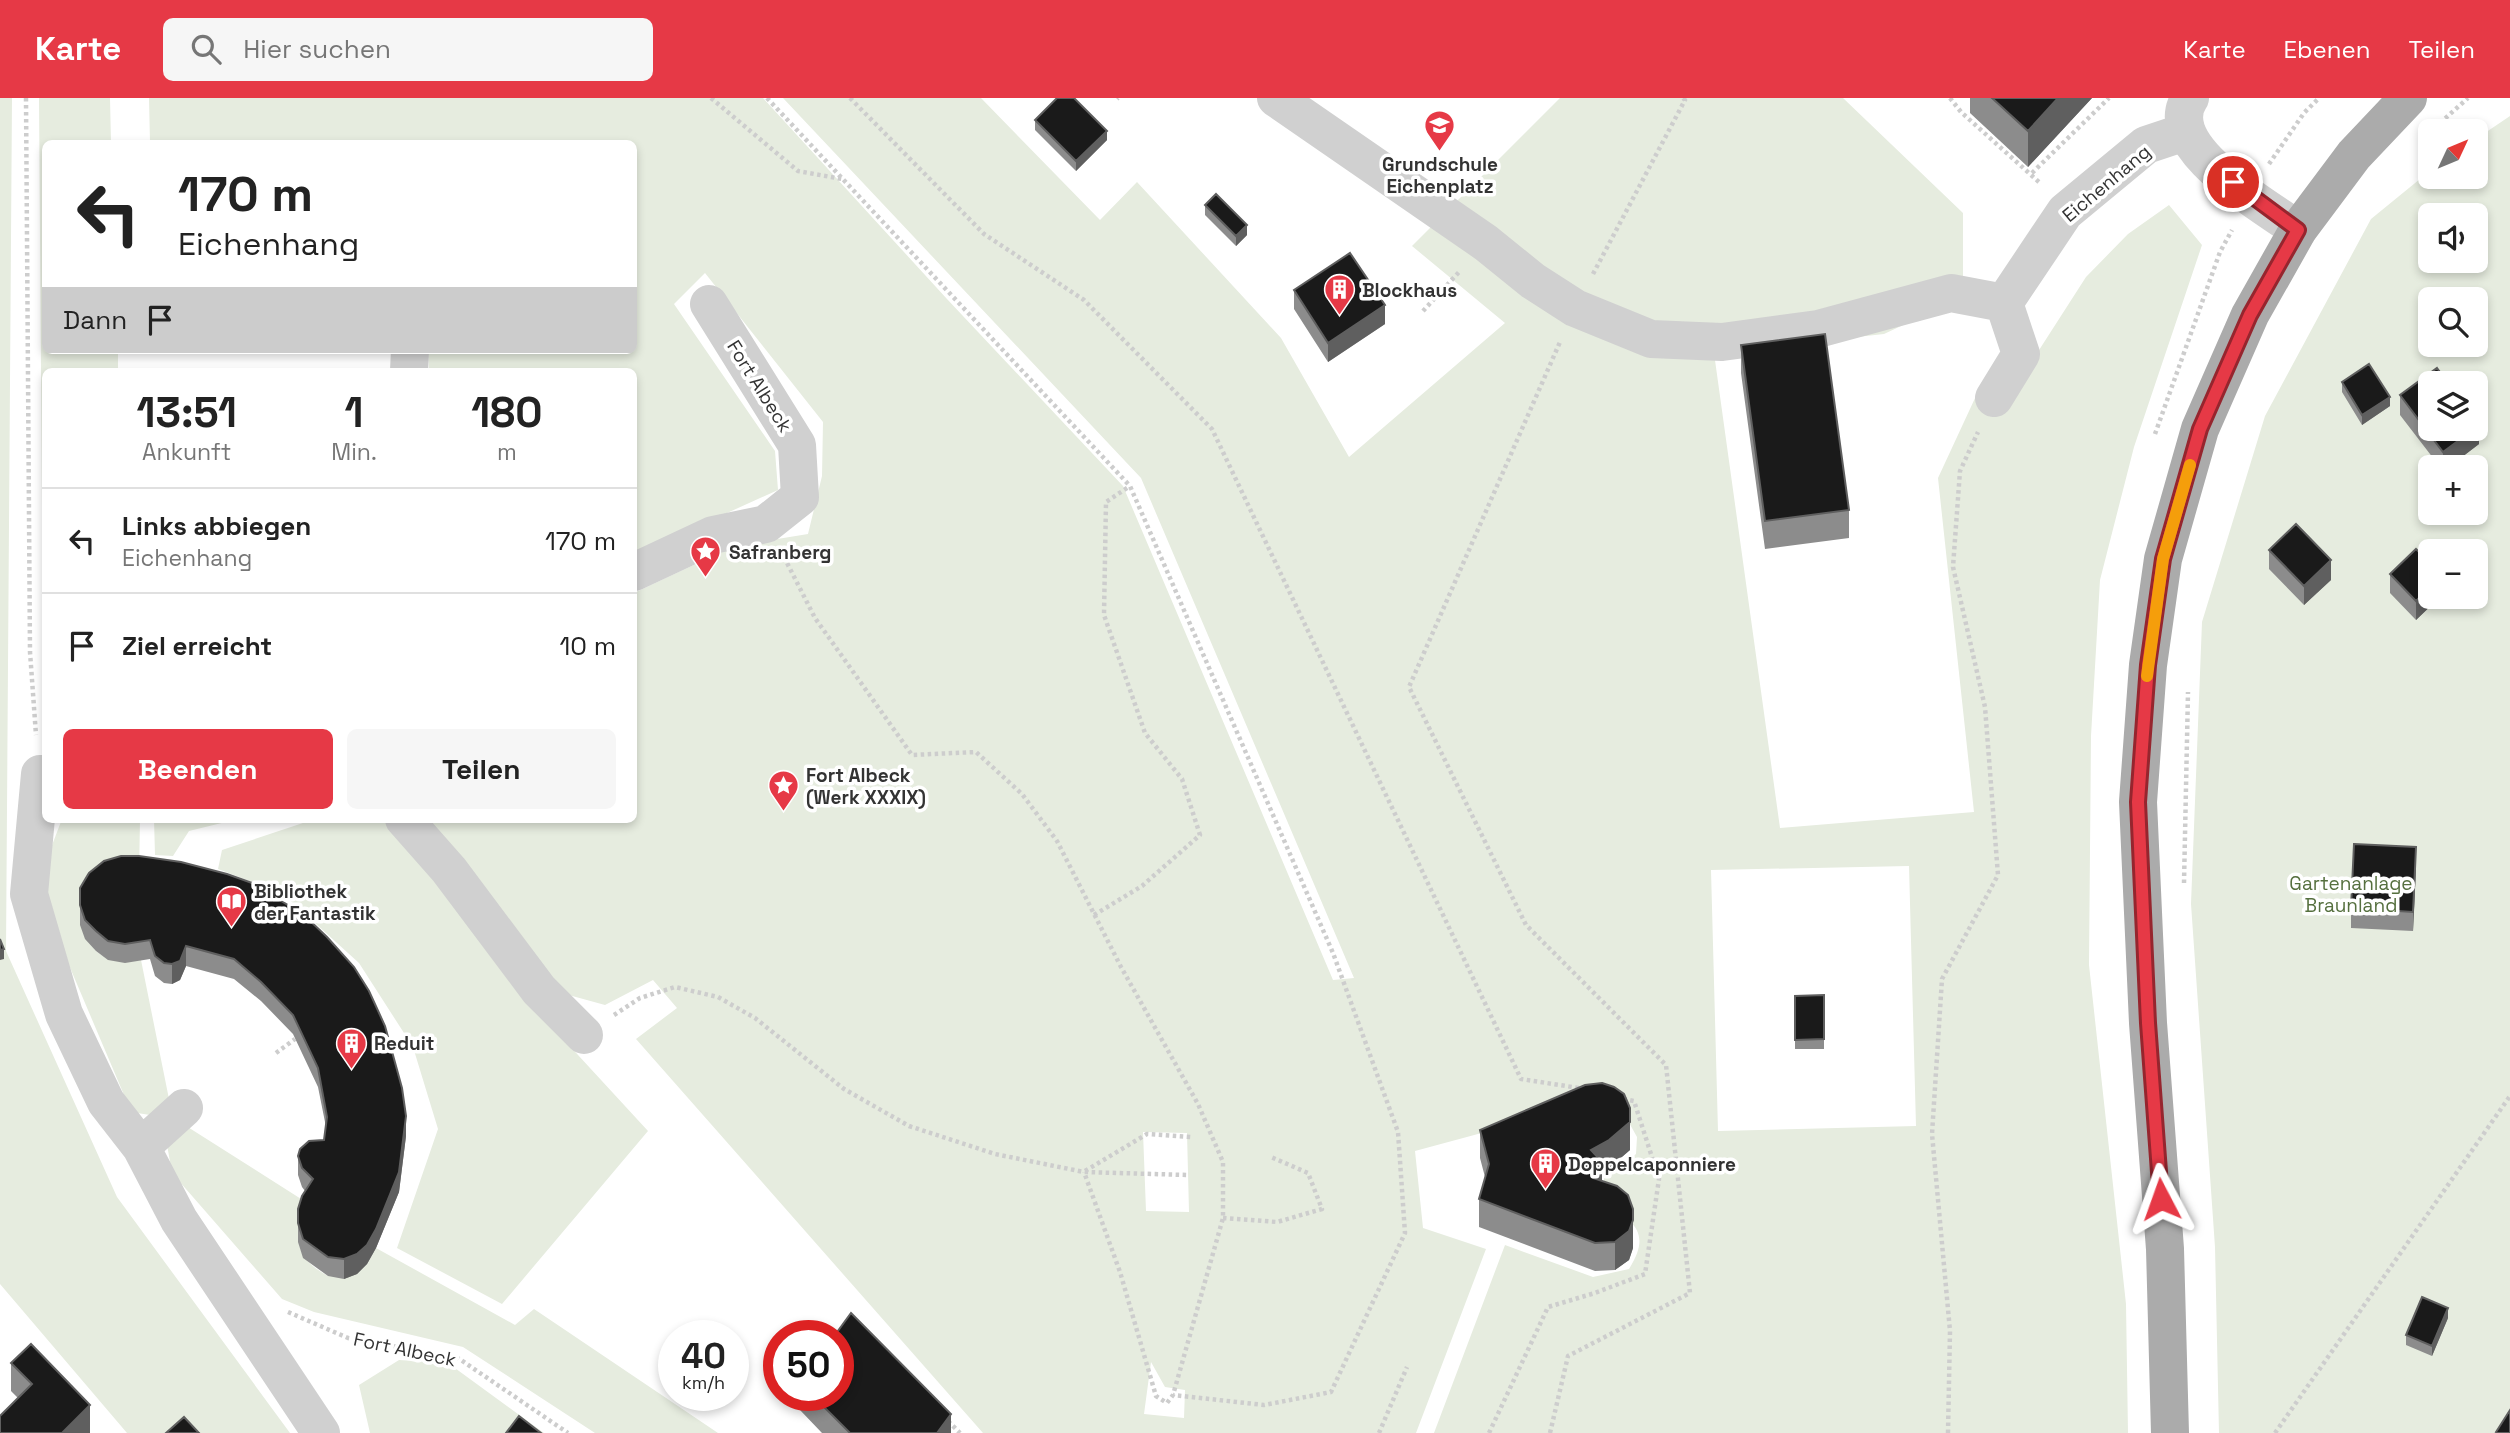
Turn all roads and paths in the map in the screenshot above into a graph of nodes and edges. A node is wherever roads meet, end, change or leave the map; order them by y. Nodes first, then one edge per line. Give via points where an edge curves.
1 (26, 98) edge
2 (711, 98) edge
3 (767, 98) edge
4 (850, 98) edge
5 (1276, 98) edge
6 (1683, 98) edge
7 (1950, 98) edge
8 (2109, 98) edge
9 (2408, 98) edge
10 (2468, 98) edge
11 (2188, 115) edge
12 (2444, 119) edge
13 (2024, 168) dead end
14 (2032, 173) dead end
15 (843, 179) junction
16 (2298, 230) junction
17 (1486, 243) junction
18 (2004, 303) junction
19 (709, 304) dead end
20 (1575, 308) junction
21 (1423, 311) dead end
22 (1994, 398) joint
23 (1130, 486) junction
24 (766, 524) junction
25 (637, 571) edge
26 (2188, 690) dead end
27 (42, 765) edge
28 (42, 783) edge
29 (408, 823) edge
30 (2184, 886) dead end
31 (1094, 915) junction
32 (584, 1035) joint
33 (295, 1039) edge
34 (276, 1053) dead end
35 (1598, 1092) edge
36 (2510, 1096) edge
37 (1622, 1098) edge
38 (184, 1108) dead end
39 (1192, 1137) dead end
40 (141, 1147) junction
41 (1271, 1157) dead end
42 (1084, 1172) junction
43 (1187, 1175) dead end
44 (1223, 1218) junction
45 (281, 1308) dead end
46 (1407, 1367) dead end
47 (1173, 1395) junction
48 (943, 1416) edge
49 (321, 1433) edge
50 (568, 1433) edge
51 (960, 1433) edge
52 (1379, 1433) edge
53 (1489, 1433) edge
54 (1550, 1433) edge
55 (1948, 1433) edge
56 (2170, 1433) edge
57 (2275, 1433) edge

1 - 27 path via 30,652
2 - 15 path via 798,171
3 - 15 path
4 - 35 path via 984,234 1084,300 1212,429 1521,1079
5 - 17 street
6 - 20 path
7 - 13 path
8 - 14 path
9 - 16 main road via 2354,155
10 - 12 path
11 - 16 street, Eichenhang via 2196,149 2214,169
11 - 18 street, Eichenhang via 2066,212
15 - 23 path
16 - 56 main road via 2250,315 2200,429 2163,559 2148,665 2138,802 2165,1249
17 - 20 street
17 - 21 path
18 - 20 street via 1951,293 1818,328 1722,342 1651,339
18 - 22 street via 2021,354
19 - 24 street, Fort Albeck via 797,444 800,497
20 - 54 path via 1409,687 1526,925 1666,1065 1690,1293 1568,1356
22 - 55 path via 1960,471 1953,567 1985,707 1998,875 1942,979 1932,1134 1950,1331
23 - 31 path via 1106,502 1104,615 1145,733 1182,779 1200,835 1142,886
23 - 47 path via 1338,966 1398,1132 1405,1233 1331,1392 1264,1405
24 - 25 street, Fort Albeck via 713,536
24 - 31 path via 815,618 912,755 976,752 1022,794 1050,832
26 - 30 path
28 - 40 street via 29,894 64,1014 106,1102
29 - 32 street via 450,870 539,990
31 - 44 path via 1198,1104 1223,1162
32 - 42 path via 640,998 675,987 718,997 755,1018 844,1089 909,1126 995,1154
33 - 34 path
36 - 57 path
37 - 53 path via 1634,1101 1659,1179 1646,1274 1548,1307
38 - 40 street
39 - 42 path via 1147,1133
40 - 49 street via 179,1220
41 - 44 path via 1308,1173 1322,1209 1277,1222
42 - 43 path
42 - 47 path via 1120,1272 1156,1396 1167,1403
44 - 47 path
45 - 50 path, Fort Albeck via 348,1338 458,1358
46 - 52 path
48 - 51 path

